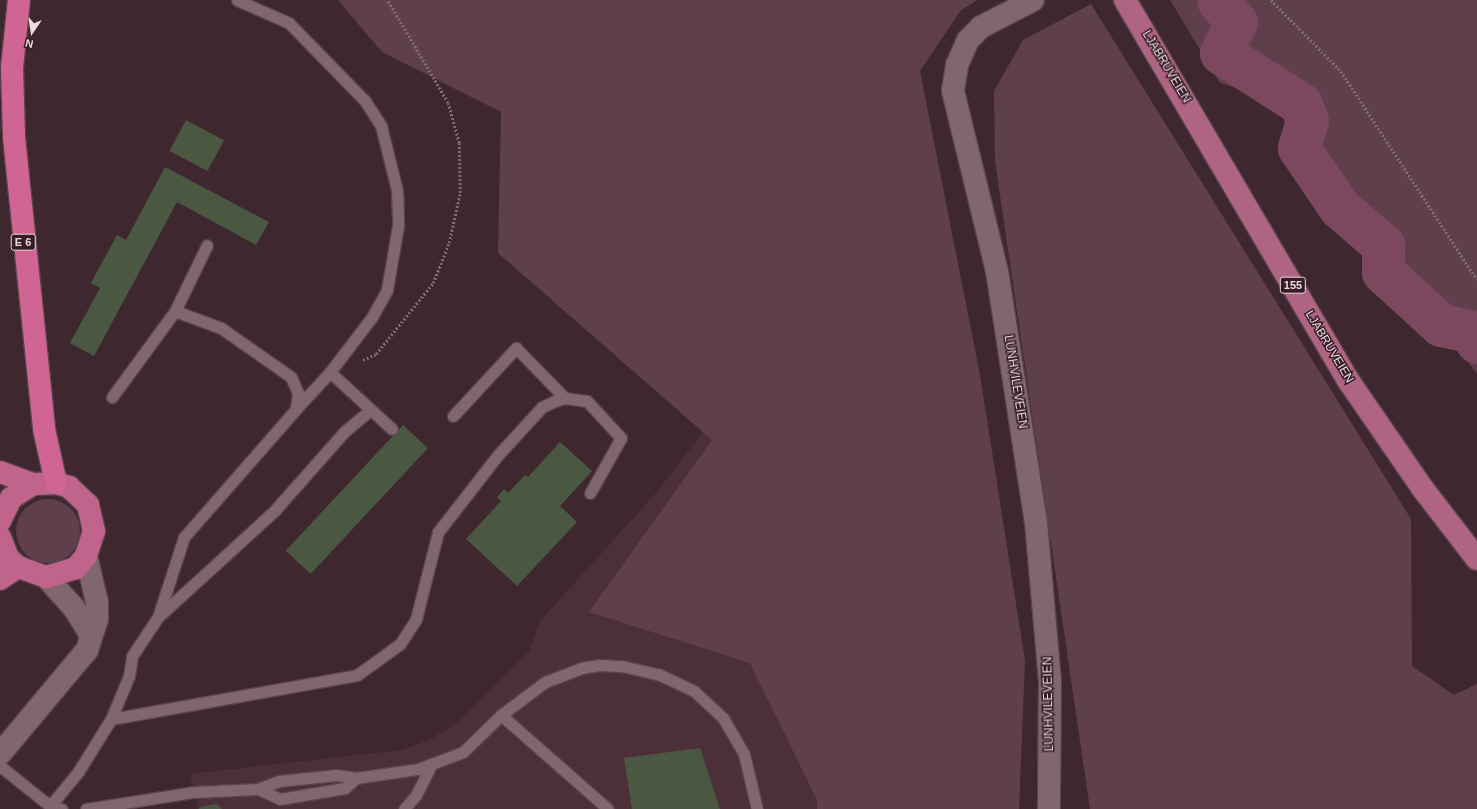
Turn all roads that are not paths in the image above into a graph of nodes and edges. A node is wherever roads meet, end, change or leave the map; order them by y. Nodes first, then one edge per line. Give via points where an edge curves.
1 (19, 0) edge
2 (237, 0) edge
3 (1034, 0) edge
4 (1125, 0) edge
5 (207, 245) dead end
6 (174, 310) junction
7 (330, 372) junction
8 (112, 397) dead end
9 (565, 398) junction
10 (296, 409) junction
11 (370, 410) junction
12 (453, 416) dead end
13 (392, 429) dead end
14 (0, 472) edge
15 (56, 483) junction
16 (33, 484) junction
17 (590, 493) dead end
18 (0, 521) edge
19 (0, 537) edge
20 (86, 556) junction
21 (1477, 559) edge
22 (9, 573) edge
23 (46, 577) junction
24 (158, 617) junction
25 (91, 635) junction
26 (501, 715) junction
27 (112, 719) junction
28 (0, 754) edge
29 (432, 764) junction
30 (0, 766) edge
31 (356, 778) junction
32 (258, 789) junction
33 (50, 806) junction
34 (62, 809) edge
35 (86, 809) edge
36 (404, 809) edge
37 (608, 809) edge
38 (757, 809) edge
39 (1048, 809) edge

1 - 15 highway, E 6 via 12,68 14,137 44,429
2 - 7 lane via 289,23 340,74 381,126 390,154 398,226 387,290 372,318
3 - 39 street, LUNHVILEVEIEN via 981,27 968,40 957,65 953,91 997,271 1036,522 1050,682
4 - 21 main road, LJABRUVEIEN / 155 via 1348,380 1423,489
5 - 6 lane
6 - 8 lane
6 - 10 lane via 221,328 291,377 298,392
7 - 10 lane
7 - 11 lane
9 - 12 lane via 516,348
9 - 17 lane via 591,404 621,438
9 - 27 lane via 542,407 469,490 438,532 416,619 400,644 357,674
10 - 24 lane via 184,538
11 - 13 lane
11 - 24 lane via 344,432 274,510
14 - 16 highway
15 - 16 highway
15 - 20 highway via 80,495 93,518 92,544
16 - 18 highway via 11,498
19 - 22 highway via 8,558
20 - 23 highway via 76,568
20 - 25 street via 97,602
22 - 23 highway
23 - 25 street via 74,608
24 - 27 lane via 132,656 129,676
25 - 28 street via 76,666
26 - 29 lane via 463,752
26 - 37 lane
26 - 38 lane via 544,682 581,668 622,666 658,674 694,691 723,718 744,754
27 - 33 lane via 78,772
29 - 31 lane
29 - 36 lane via 416,795
30 - 33 lane
31 - 32 lane via 337,775 279,781
31 - 32 lane via 345,788 280,799
32 - 35 lane via 200,791
33 - 34 lane

